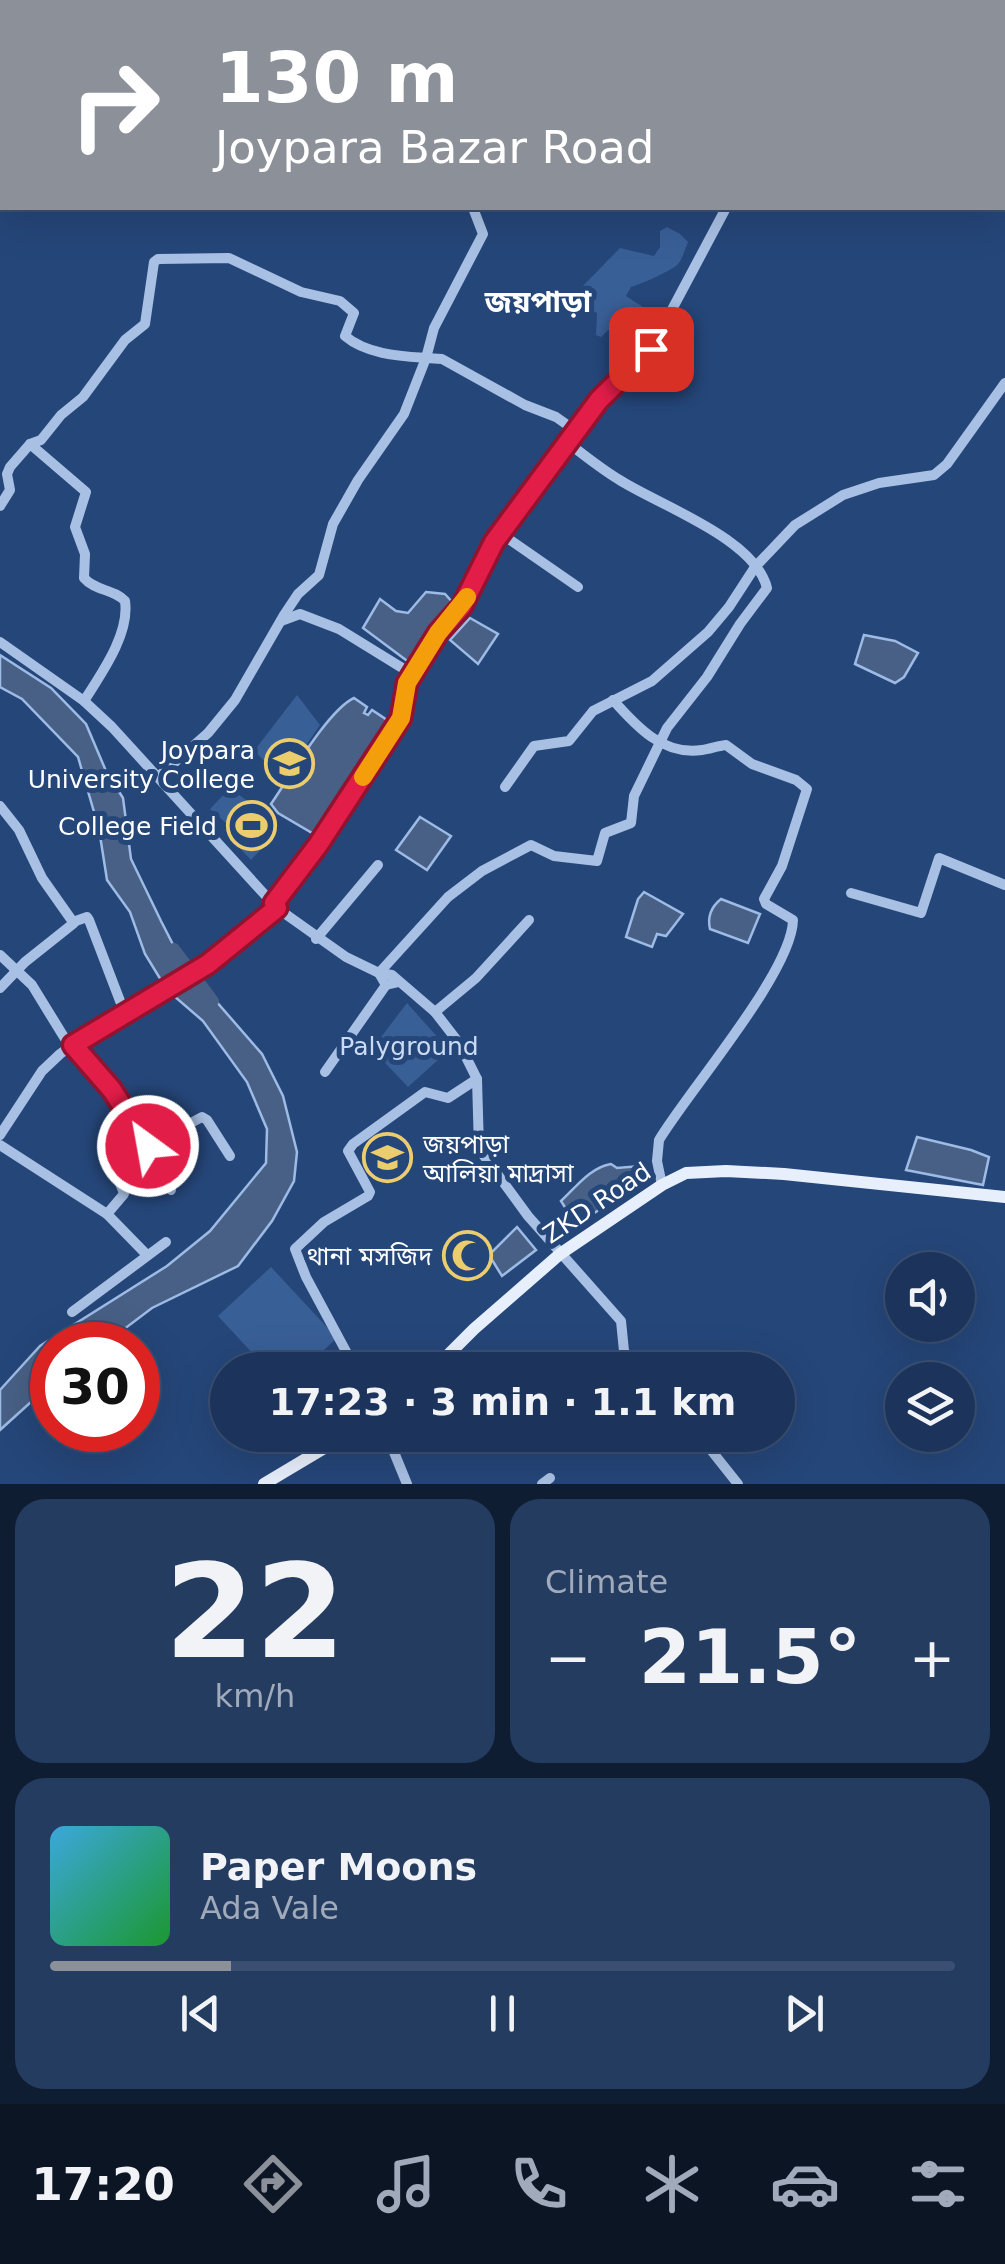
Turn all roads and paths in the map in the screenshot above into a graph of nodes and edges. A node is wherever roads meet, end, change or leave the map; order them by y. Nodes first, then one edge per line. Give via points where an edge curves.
1 (474, 210) edge
2 (725, 210) edge
3 (426, 358) junction
4 (1005, 383) edge
5 (576, 431) junction
6 (567, 442) junction
7 (30, 444) junction
8 (4, 481) edge
9 (0, 506) edge
10 (500, 533) junction
11 (754, 567) junction
12 (578, 588) dead end
13 (280, 620) junction
14 (0, 642) edge
15 (412, 674) junction
16 (613, 700) junction
17 (84, 701) junction
18 (660, 743) junction
19 (158, 777) junction
20 (505, 787) dead end
21 (0, 806) edge
22 (378, 865) dead end
23 (1005, 885) edge
24 (851, 893) dead end
25 (275, 906) junction
26 (529, 920) dead end
27 (74, 922) junction
28 (316, 939) junction
29 (0, 956) edge
30 (17, 971) junction
31 (380, 973) junction
32 (400, 982) junction
33 (386, 985) junction
34 (0, 988) edge
35 (435, 1012) junction
36 (125, 1014) junction
37 (73, 1045) junction
38 (325, 1072) dead end
39 (477, 1078) junction
40 (0, 1135) edge
41 (0, 1145) edge
42 (148, 1146) junction
43 (230, 1156) dead end
44 (662, 1184) junction
45 (171, 1190) dead end
46 (1005, 1197) edge
47 (107, 1214) junction
48 (166, 1242) dead end
49 (146, 1254) junction
50 (560, 1254) junction
51 (72, 1312) dead end
52 (346, 1352) edge
53 (451, 1352) edge
54 (625, 1352) edge
55 (323, 1452) edge
56 (394, 1452) edge
57 (713, 1452) edge
58 (286, 1479) edge
59 (264, 1484) edge
60 (407, 1484) edge
61 (738, 1484) edge

1 - 3 street via 483,234 434,328
2 - 5 street via 651,349
3 - 5 street via 442,360
3 - 7 street via 351,342 345,336 354,314 340,301 300,292 229,258 158,260 145,324 125,340 84,397
3 - 13 street via 404,414 333,524 318,575
4 - 11 street via 934,474 843,495 795,525
5 - 6 street
6 - 10 street
6 - 11 street via 616,478 712,528
7 - 8 street
7 - 17 street via 86,492 75,532 85,554 84,578 124,601 125,620
8 - 9 street via 10,490
10 - 12 street
10 - 15 street via 462,606
11 - 16 street via 708,632 668,669
11 - 18 street via 765,580 764,596
13 - 15 street via 300,614 339,629
13 - 19 street via 235,700
14 - 17 street
15 - 25 street via 401,718
16 - 18 street
16 - 20 street via 569,741 530,749
17 - 19 street
18 - 31 street via 634,796 631,823 605,834 597,861 527,845 448,897
18 - 44 street via 697,752 726,745 806,789 764,902 793,920 790,936 767,983 659,1140
19 - 25 street
21 - 27 street
22 - 28 street
23 - 24 street via 940,858 920,912
25 - 28 street
25 - 36 street via 208,964
26 - 35 street
27 - 30 street
27 - 36 street via 90,920
28 - 31 street
29 - 30 street
30 - 34 street
30 - 37 street
31 - 32 street
31 - 33 street
32 - 33 street
32 - 35 street
33 - 38 street
35 - 39 street
36 - 37 street
37 - 40 street via 42,1070
37 - 42 street
39 - 50 street via 479,1150
39 - 52 street via 448,1098 425,1092 349,1148 368,1196 295,1249
41 - 47 street
42 - 43 street via 202,1117
42 - 45 street
42 - 47 street via 123,1164 118,1180 124,1194
44 - 46 main road, ZKD Road via 686,1173 743,1171
44 - 50 main road, ZKD Road
47 - 49 street
48 - 49 street
49 - 51 street
50 - 53 main road, ZKD Road
50 - 54 street via 620,1321
55 - 58 main road
56 - 60 street
57 - 61 street
58 - 59 main road

